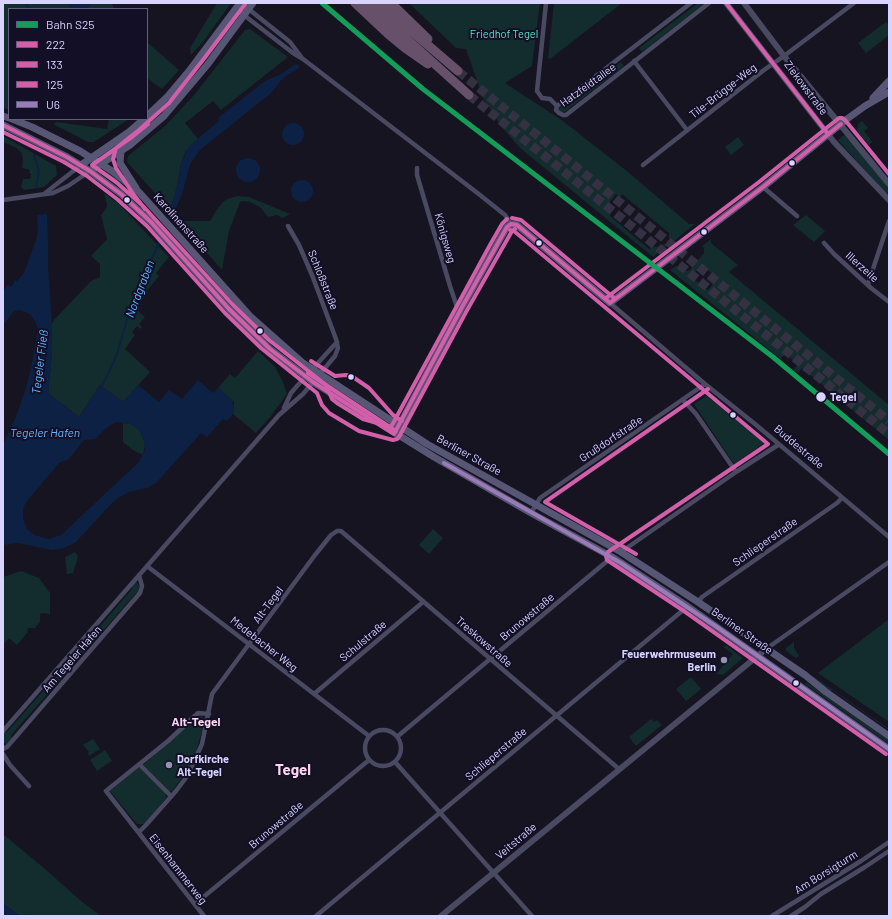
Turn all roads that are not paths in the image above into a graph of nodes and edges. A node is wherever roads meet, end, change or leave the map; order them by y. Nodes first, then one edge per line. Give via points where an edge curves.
1 (241, 3) edge
2 (355, 3) edge
3 (367, 3) edge
4 (379, 3) edge
5 (391, 3) edge
6 (546, 3) edge
7 (691, 3) edge
8 (709, 3) edge
9 (726, 3) edge
10 (744, 3) edge
11 (854, 3) edge
12 (251, 6) edge
13 (236, 10) junction
14 (244, 16) junction
15 (784, 56) junction
16 (304, 59) junction
17 (446, 61) junction
18 (634, 62) junction
19 (774, 64) junction
20 (458, 72) tunnel mouth
21 (452, 79) junction
22 (889, 81) edge
23 (889, 92) edge
24 (469, 95) tunnel mouth
25 (557, 106) junction
26 (865, 106) junction
27 (148, 115) edge
28 (15, 120) edge
29 (143, 120) edge
30 (841, 124) junction
31 (3, 125) edge
32 (687, 130) junction
33 (828, 134) junction
34 (121, 151) junction
35 (90, 158) junction
36 (100, 164) junction
37 (81, 165) junction
38 (643, 165) dead end
39 (418, 168) dead end
40 (90, 171) junction
41 (889, 184) edge
42 (763, 187) junction
43 (139, 192) junction
44 (43, 195) junction
45 (3, 200) edge
46 (889, 200) edge
47 (797, 216) dead end
48 (889, 221) edge
49 (511, 224) junction
50 (288, 226) dead end
51 (824, 243) dead end
52 (868, 284) junction
53 (889, 302) edge
54 (610, 303) junction
55 (461, 310) junction
56 (336, 342) junction
57 (312, 369) junction
58 (320, 374) junction
59 (305, 377) junction
60 (313, 382) junction
61 (705, 384) junction
62 (683, 400) junction
63 (283, 410) junction
64 (399, 426) junction
65 (394, 434) junction
66 (778, 445) junction
67 (736, 472) junction
68 (842, 498) junction
69 (536, 504) junction
70 (531, 513) junction
71 (337, 531) joint
72 (889, 537) edge
73 (621, 552) junction
74 (612, 557) junction
75 (889, 562) edge
76 (147, 566) junction
77 (139, 575) junction
78 (424, 602) junction
79 (698, 602) junction
80 (687, 606) junction
81 (249, 644) junction
82 (766, 649) junction
83 (757, 655) junction
84 (490, 659) junction
85 (805, 675) junction
86 (799, 684) junction
87 (314, 694) junction
88 (209, 714) junction
89 (556, 716) junction
90 (3, 731) edge
91 (369, 736) junction
92 (398, 736) junction
93 (889, 736) edge
94 (3, 749) edge
95 (889, 749) edge
96 (3, 754) edge
97 (369, 760) junction
98 (396, 762) junction
99 (140, 765) junction
100 (618, 770) junction
101 (29, 786) dead end
102 (171, 796) junction
103 (440, 812) junction
104 (138, 832) junction
105 (889, 842) edge
106 (889, 851) edge
107 (494, 872) junction
108 (195, 904) junction
109 (204, 916) edge
110 (316, 916) edge
111 (441, 916) edge
112 (532, 916) edge
113 (772, 916) edge
114 (791, 916) edge

1 - 12 street, Buddestraße
1 - 13 main road
2 - 21 highway via 405,48
3 - 21 highway
4 - 17 highway
5 - 17 highway
6 - 25 street via 537,91 542,98 550,99
7 - 25 street, Hatzfeldtallee
8 - 18 street, Hatzfeldtallee
9 - 19 street, Ziekowstraße
10 - 15 street, Ziekowstraße
11 - 15 street, Tile-Brügge-Weg
12 - 14 main road
12 - 16 street, Buddestraße via 290,42
13 - 14 street, Buddestraße
13 - 27 main road via 189,71
14 - 16 street, Buddestraße
14 - 34 main road via 172,107 143,135
15 - 19 street, Tile-Brügge-Weg
15 - 30 street, Ziekowstraße
16 - 49 street, Buddestraße via 505,215
17 - 20 highway
18 - 25 street, Hatzfeldtallee via 566,115 563,116 556,110
18 - 32 street
19 - 32 street, Tile-Brügge-Weg
19 - 33 street, Ziekowstraße
21 - 24 highway
22 - 26 main road
23 - 26 main road
26 - 30 main road
28 - 35 main road, Karolinenstraße
29 - 35 main road
30 - 33 main road
30 - 41 street, Ziekowstraße
31 - 37 main road, Karolinenstraße
32 - 38 street, Tile-Brügge-Weg
33 - 42 main road
33 - 46 street, Ziekowstraße
34 - 36 main road
34 - 43 main road via 120,163
35 - 36 main road, Karolinenstraße
35 - 37 main road
36 - 40 main road
36 - 43 main road, Karolinenstraße
37 - 40 main road, Karolinenstraße
37 - 44 street
39 - 55 street, Königsweg via 417,175 448,280 457,307
40 - 44 street via 61,190
40 - 59 main road, Karolinenstraße via 125,196 234,313 270,349
42 - 47 street
42 - 54 main road
43 - 57 main road, Karolinenstraße via 250,316
44 - 45 street
48 - 52 street
49 - 54 main road, Buddestraße via 517,225
49 - 55 main road
50 - 56 street, Schloßstraße via 312,275
51 - 52 street, Illerzeile
52 - 53 street, Illerzeile
54 - 61 street, Buddestraße
55 - 64 main road
56 - 57 street
56 - 58 street via 337,353
57 - 58 main road, Berliner Straße
57 - 59 street
58 - 60 street, Am Tegeler Hafen
58 - 64 main road, Berliner Straße
59 - 60 main road, Berliner Straße
59 - 63 street, Am Tegeler Hafen via 291,393
60 - 63 street, Am Tegeler Hafen
60 - 65 main road, Berliner Straße
61 - 62 street, Grußdorfstraße
61 - 66 street, Buddestraße
62 - 67 street via 696,414
62 - 69 street, Grußdorfstraße via 540,498
63 - 76 street, Am Tegeler Hafen
64 - 65 main road
64 - 69 main road, Berliner Straße via 466,467
65 - 70 main road, Berliner Straße
66 - 67 street
66 - 68 street, Buddestraße
67 - 73 street
68 - 72 street, Buddestraße
68 - 79 street, Schlieperstraße
69 - 70 street, Grußdorfstraße
69 - 73 main road, Berliner Straße
70 - 74 main road, Berliner Straße
71 - 78 street, Treskowstraße via 341,531
71 - 81 street, Alt-Tegel via 331,535
73 - 74 main road
73 - 79 main road, Berliner Straße
74 - 80 main road, Berliner Straße
74 - 84 street, Brunowstraße
75 - 82 street, Veitstraße
76 - 77 street, Am Tegeler Hafen
76 - 81 street, Medebacher Weg
77 - 90 street, Am Tegeler Hafen
77 - 94 street, Am Tegeler Hafen via 142,586 140,593
78 - 84 street, Treskowstraße
78 - 87 street, Schulstraße
79 - 82 main road, Berliner Straße
80 - 83 main road, Berliner Straße
80 - 89 street, Schlieperstraße
81 - 87 street, Medebacher Weg
81 - 88 street, Alt-Tegel via 212,694
82 - 83 street, Veitstraße
82 - 85 main road, Berliner Straße
83 - 86 main road, Berliner Straße
83 - 100 street, Veitstraße
84 - 89 street, Treskowstraße
84 - 92 street, Brunowstraße
85 - 86 main road
85 - 93 main road, Berliner Straße
86 - 95 main road, Berliner Straße
87 - 91 street, Medebacher Weg
88 - 99 street via 198,712
88 - 102 street, Alt-Tegel via 202,744 192,766
89 - 100 street, Treskowstraße
89 - 103 street, Schlieperstraße
91 - 92 street via 382,730
91 - 97 street via 365,748
92 - 98 street via 402,752
96 - 101 street
97 - 98 street via 382,767
97 - 108 street, Brunowstraße
98 - 103 street
99 - 102 street
99 - 104 street via 106,791
100 - 107 street, Veitstraße
102 - 104 street, Alt-Tegel
103 - 107 street
103 - 110 street, Schlieperstraße
104 - 108 street, Eisenhammerweg
105 - 113 street, Am Borsigturm
106 - 114 street, Am Borsigturm
107 - 111 street, Veitstraße
107 - 112 street
108 - 109 street, Eisenhammerweg

